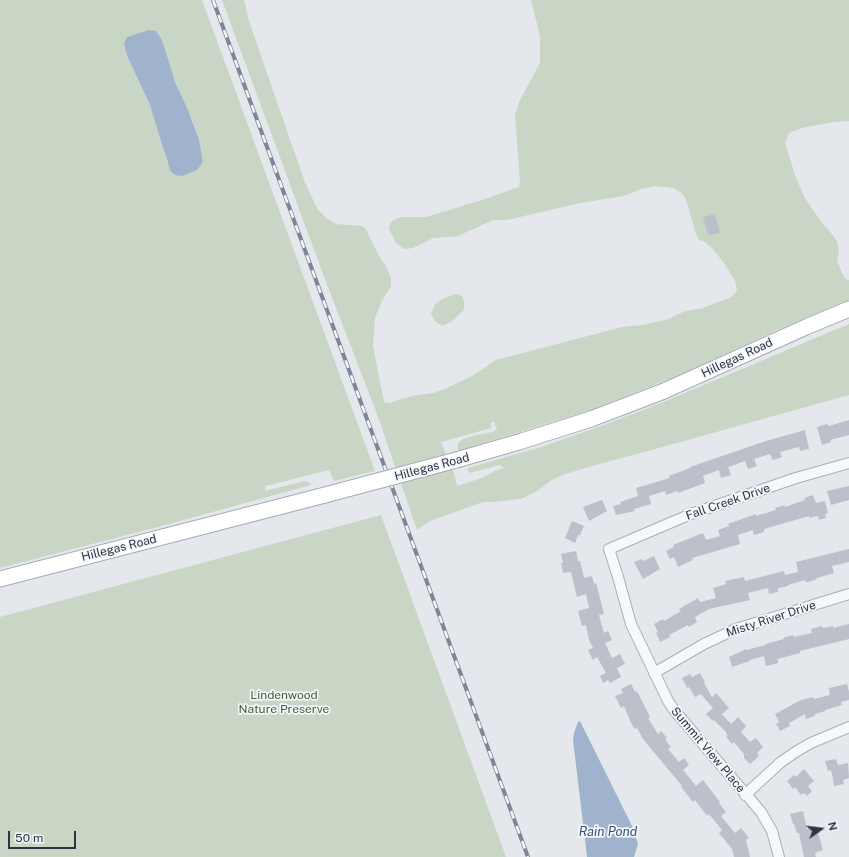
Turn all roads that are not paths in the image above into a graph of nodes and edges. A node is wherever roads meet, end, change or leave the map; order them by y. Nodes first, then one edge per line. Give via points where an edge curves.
1 (849, 309) edge
2 (849, 463) edge
3 (609, 549) joint
4 (0, 579) edge
5 (849, 594) edge
6 (654, 673) junction
7 (849, 727) edge
8 (745, 794) junction
9 (779, 857) edge

1 - 4 main road, Hillegas Road, bridge via 664,391 591,420 460,459
2 - 3 street, Fall Creek Drive via 796,478 689,515
3 - 6 street, Summit View Place via 630,624
5 - 6 street, Misty River Drive via 736,629 706,642
6 - 8 street, Summit View Place via 674,710
7 - 8 street via 796,751
8 - 9 street, Summit View Place via 761,812 772,831

